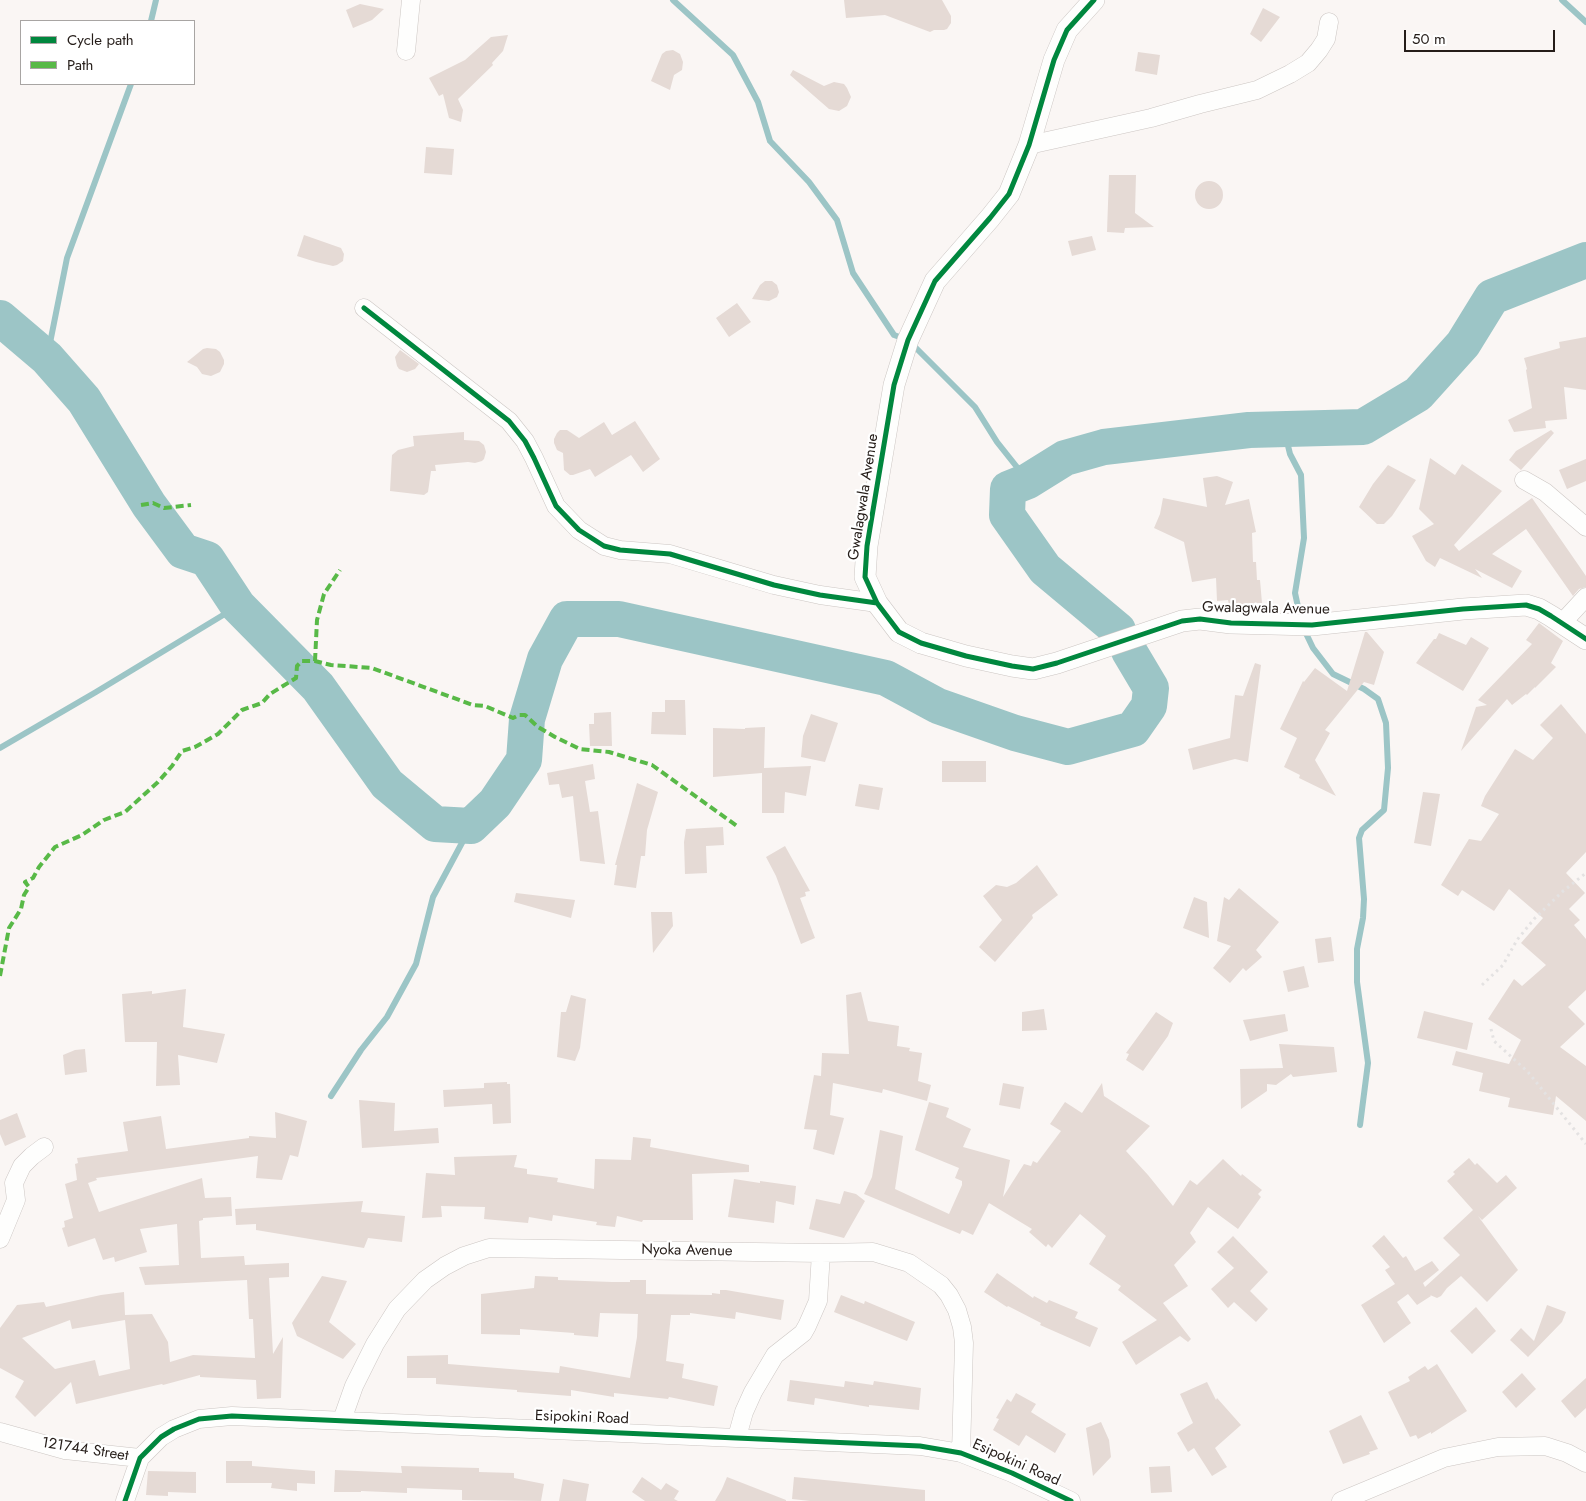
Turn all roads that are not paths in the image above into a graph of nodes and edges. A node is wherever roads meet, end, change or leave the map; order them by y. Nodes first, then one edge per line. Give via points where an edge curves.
1 (411, 0) edge
2 (1094, 0) edge
3 (1329, 22) dead end
4 (406, 51) dead end
5 (1030, 145) junction
6 (364, 308) dead end
7 (1524, 480) dead end
8 (1586, 527) edge
9 (1586, 597) edge
10 (877, 603) junction
11 (1562, 623) junction
12 (1586, 639) edge
13 (44, 1147) dead end
14 (0, 1239) edge
15 (821, 1253) junction
16 (342, 1420) junction
17 (0, 1432) edge
18 (737, 1437) junction
19 (961, 1452) junction
20 (140, 1458) junction
21 (1586, 1463) edge
22 (125, 1501) edge
23 (1071, 1501) edge
24 (1341, 1501) edge

1 - 4 street
2 - 5 street, Gwalagwala Avenue via 1067,30 1057,52
3 - 5 street via 1326,39 1308,63 1257,90
5 - 10 street, Gwalagwala Avenue via 1009,194 935,281 908,340 894,385 867,546 865,577
6 - 10 street via 508,421 534,458 556,506 579,530 604,546 670,554 774,585
7 - 8 street via 1545,492
9 - 11 street
10 - 11 street, Gwalagwala Avenue via 898,632 921,643 1033,669 1182,621 1200,619 1312,625 1526,605
11 - 12 street, Gwalagwala Avenue
13 - 14 street via 22,1166 14,1183 16,1200
15 - 16 street, Nyoka Avenue via 489,1248 464,1256 425,1280 397,1310 354,1386
15 - 18 street via 818,1301 807,1326 775,1354 753,1392
15 - 19 street, Nyoka Avenue via 873,1252 909,1263 941,1285 949,1295 957,1310 964,1343
16 - 18 street, Esipokini Road
16 - 20 street, Esipokini Road via 232,1416 199,1419 161,1437
17 - 20 street, 121744 Street via 66,1450
18 - 19 street, Esipokini Road via 920,1446
19 - 23 street, Esipokini Road
20 - 22 street, Esipokini Road
21 - 24 street via 1545,1446 1498,1447 1444,1458

